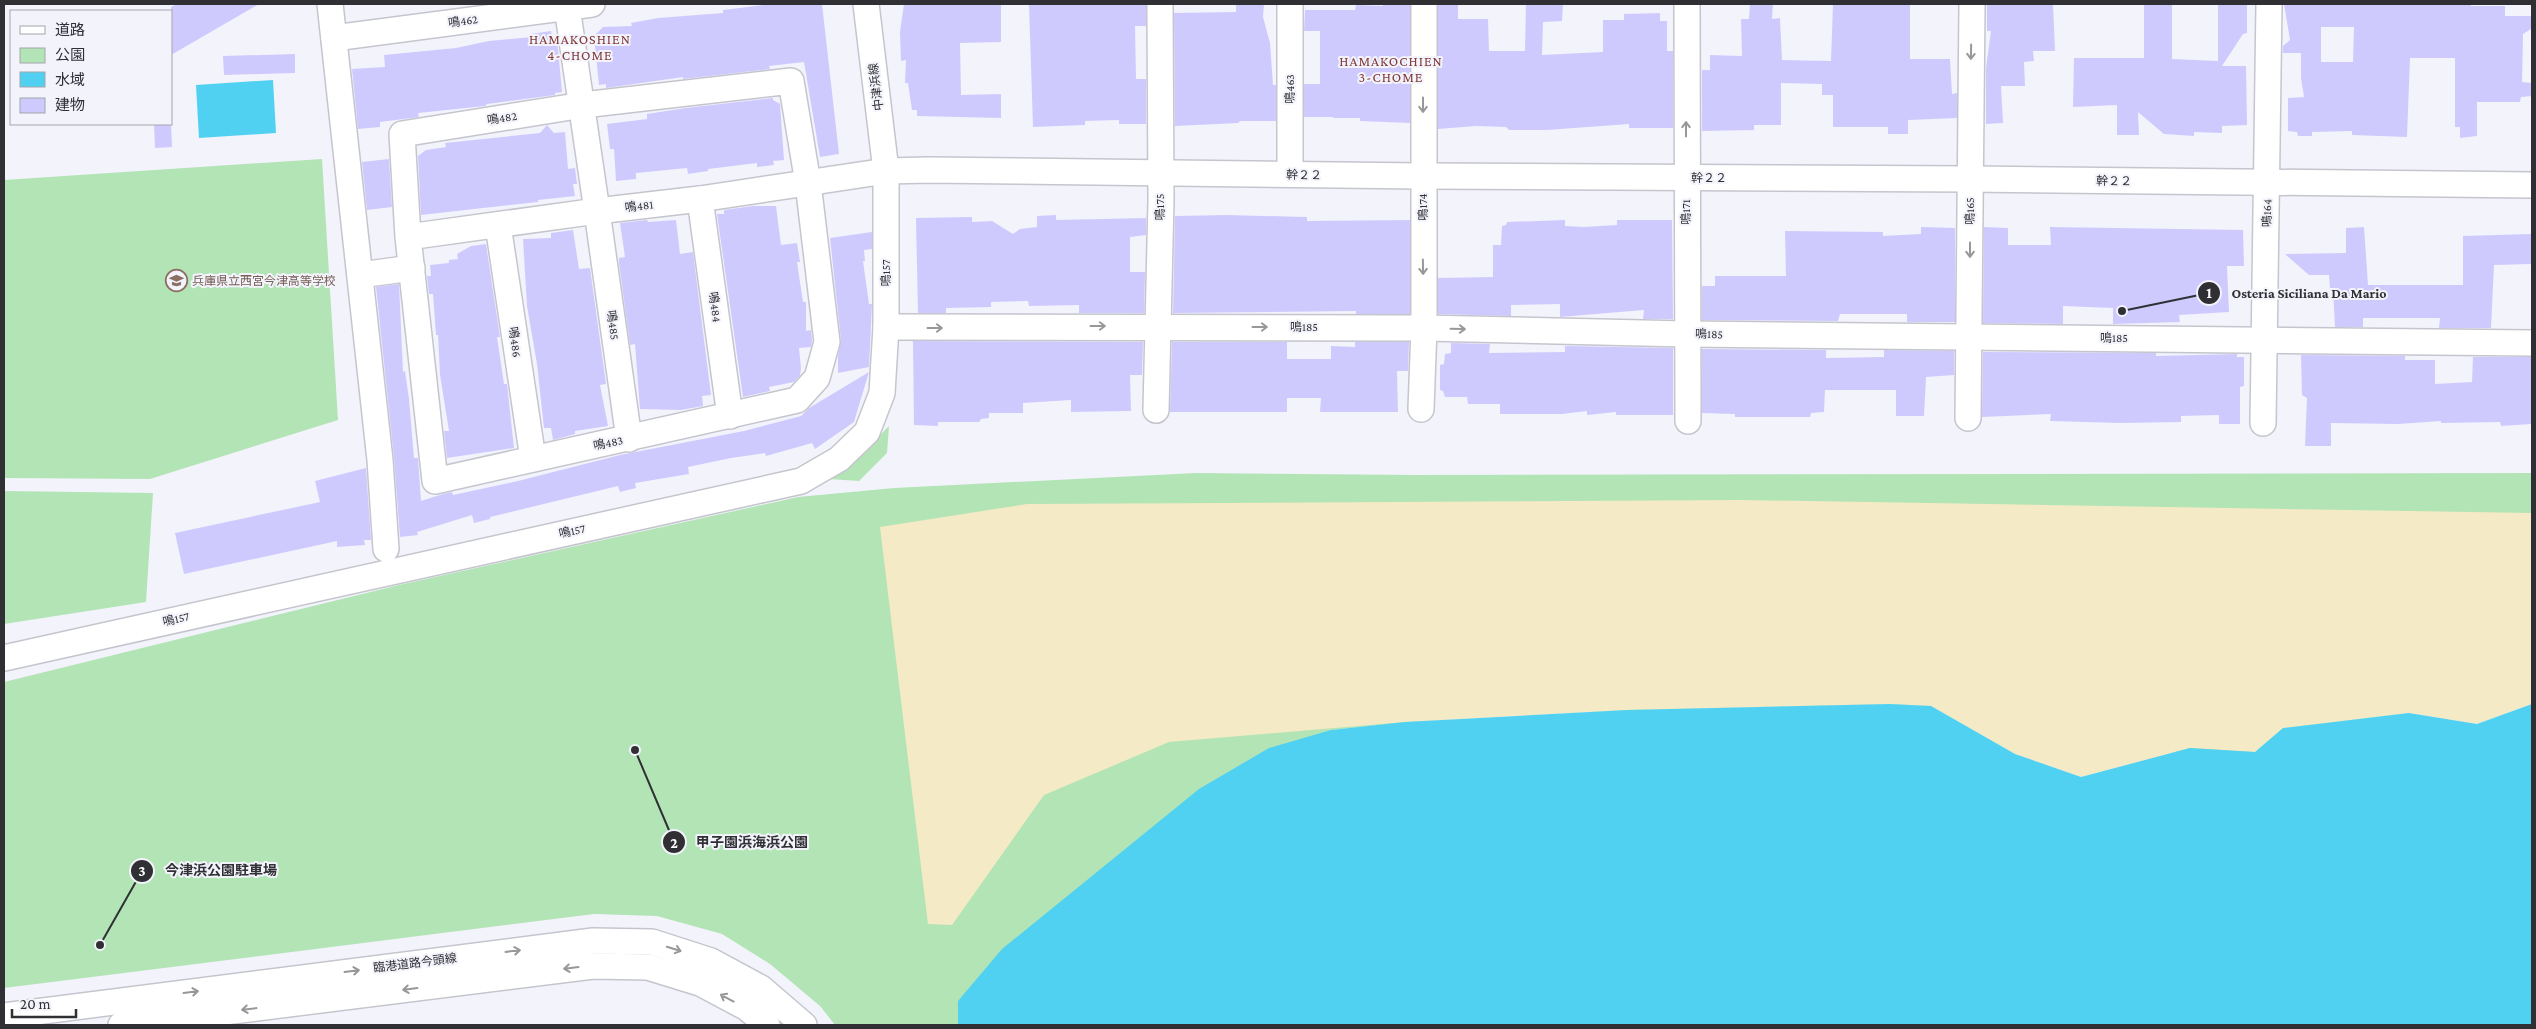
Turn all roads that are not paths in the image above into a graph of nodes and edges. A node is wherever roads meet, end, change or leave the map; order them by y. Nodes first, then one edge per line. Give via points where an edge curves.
1 (330, 4) edge
2 (592, 4) edge
3 (866, 4) edge
4 (1160, 4) edge
5 (1290, 4) edge
6 (1424, 4) edge
7 (1687, 4) edge
8 (1972, 4) edge
9 (2269, 4) edge
10 (567, 7) junction
11 (334, 38) junction
12 (583, 105) junction
13 (886, 171) junction
14 (1160, 173) junction
15 (1290, 174) junction
16 (1423, 176) junction
17 (1686, 178) junction
18 (1970, 179) junction
19 (808, 183) junction
20 (2267, 183) junction
21 (2532, 185) edge
22 (700, 199) junction
23 (597, 211) junction
24 (498, 225) junction
25 (408, 237) junction
26 (412, 268) junction
27 (360, 275) junction
28 (1159, 326) junction
29 (886, 327) junction
30 (1424, 328) junction
31 (1686, 334) junction
32 (1971, 337) junction
33 (2266, 340) junction
34 (2532, 343) edge
35 (1156, 410) dead end
36 (1420, 410) dead end
37 (730, 416) junction
38 (1968, 418) dead end
39 (1688, 421) dead end
40 (2263, 423) dead end
41 (629, 439) junction
42 (533, 459) junction
43 (386, 549) dead end
44 (4, 658) edge
45 (4, 1016) edge
46 (121, 1025) edge
47 (767, 1025) edge
48 (804, 1025) edge

1 - 11 street
2 - 10 street, 鳴462
3 - 13 street, 中津浜線
4 - 14 street, 鳴175
5 - 15 street, 鳴463
6 -> 16 street, 鳴174
17 -> 7 street, 鳴171
8 -> 18 street, 鳴165
9 - 20 street, 鳴164
10 - 11 street, 鳴462
10 - 12 street
11 - 27 street
12 - 19 street, 鳴482 via 791,81
12 - 23 street
12 - 25 street, 鳴482 via 402,134
13 - 14 street, 幹２２
13 - 19 street, 鳴481
13 - 29 street, 鳴157
14 - 15 street, 幹２２
14 - 28 street, 鳴175
15 - 16 street, 幹２２
16 - 17 street, 幹２２
16 -> 30 street, 鳴174
17 - 18 street, 幹２２
17 - 31 street, 鳴171
18 - 20 street, 幹２２
18 -> 32 street, 鳴165
19 - 22 street, 鳴481
19 - 37 street, 鳴483 via 827,342 817,378 797,400
20 - 21 street, 幹２２
20 - 33 street, 鳴164
22 - 23 street, 鳴481
22 - 37 street, 鳴484
23 - 24 street
23 - 41 street, 鳴485
24 - 25 street
24 - 42 street, 鳴486
25 - 26 street, 鳴483
26 - 27 street
26 - 42 street, 鳴483 via 435,481
27 - 43 street
29 -> 28 street, 鳴185
28 -> 30 street, 鳴185
28 - 35 street, 鳴175
29 - 44 street, 鳴157 via 882,393 867,432 839,459 801,481
30 -> 31 street, 鳴185
30 - 36 street, 鳴174
31 - 32 street, 鳴185
31 - 39 street, 鳴171
32 - 33 street, 鳴185
32 - 38 street, 鳴165
33 - 34 street, 鳴185
33 - 40 street, 鳴164
37 - 41 street, 鳴483
41 - 42 street, 鳴483
45 -> 48 street, 臨港道路今頭線 via 593,940 652,942 712,961 761,988
47 -> 46 street, 臨港道路今頭線 via 747,1008 700,983 648,967 593,966

